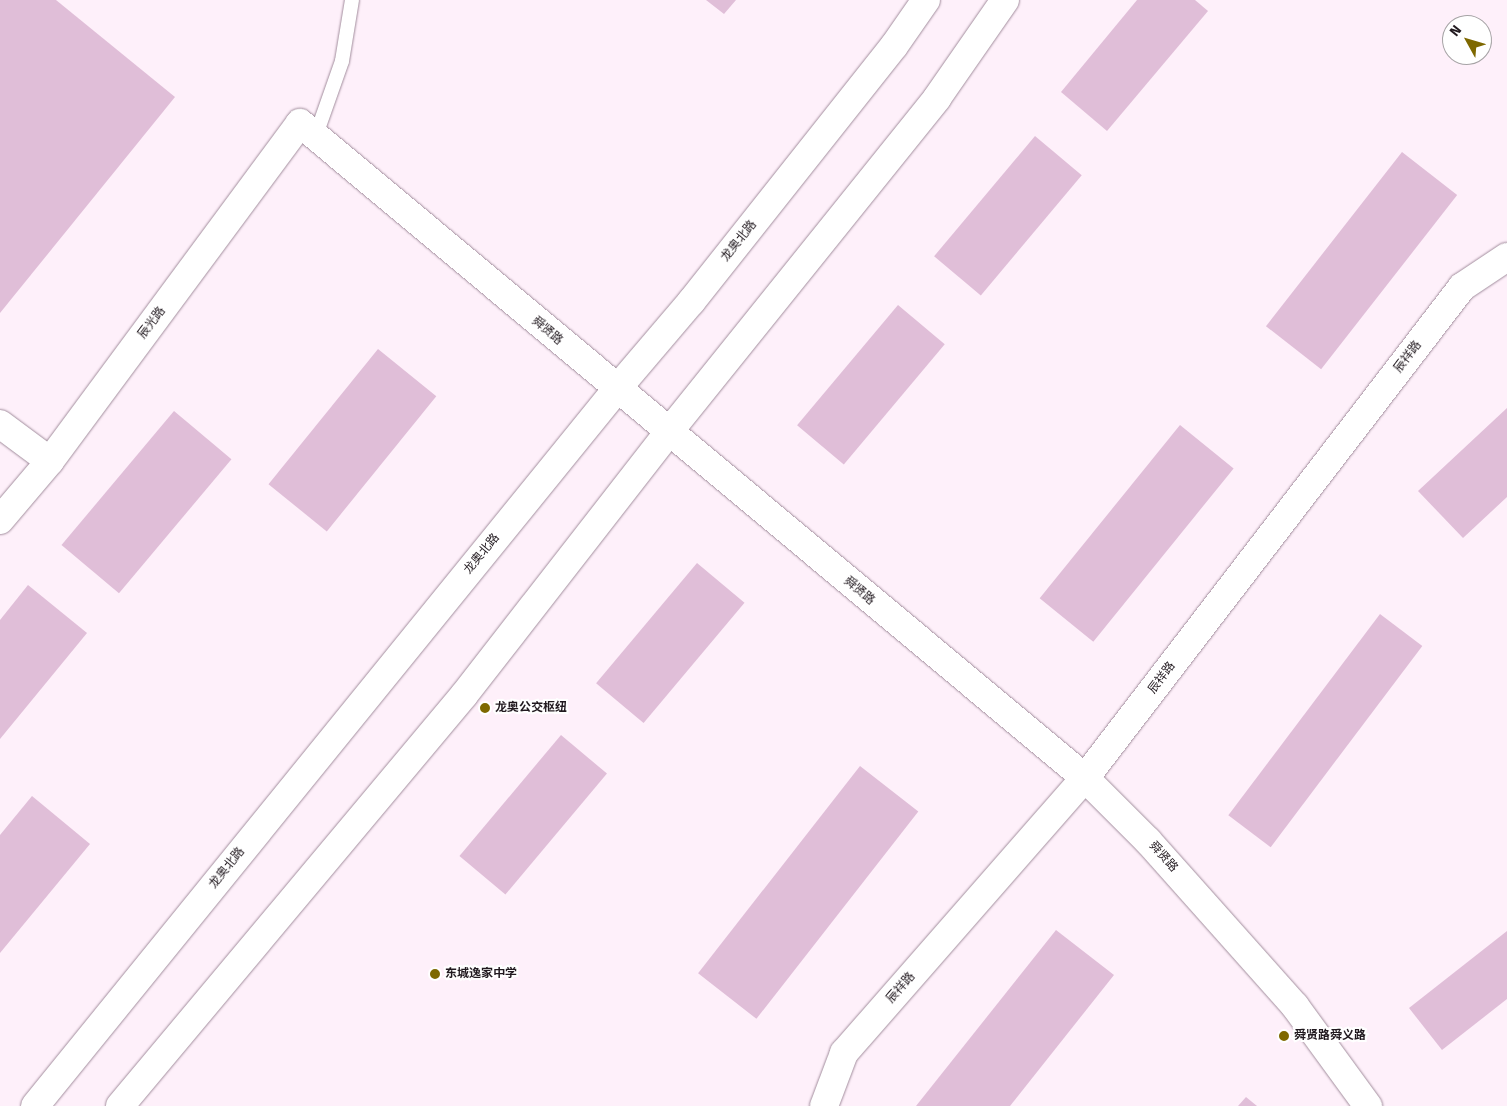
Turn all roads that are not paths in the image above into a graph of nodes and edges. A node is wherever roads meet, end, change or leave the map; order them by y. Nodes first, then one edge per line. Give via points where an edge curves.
1 (352, 0) edge
2 (926, 0) edge
3 (1005, 0) edge
4 (308, 129) junction
5 (1507, 256) edge
6 (616, 390) junction
7 (0, 424) edge
8 (668, 433) junction
9 (50, 461) junction
10 (0, 520) edge
11 (1085, 778) junction
12 (35, 1106) edge
13 (120, 1106) edge
14 (824, 1106) edge
15 (1368, 1106) edge

1 - 4 lane via 342,61
2 - 6 street, 龙奥北路 via 894,46 696,295
3 - 8 street via 931,105
4 - 6 street, 舜贤路
4 - 9 street, 辰光路
5 - 11 street, 辰祥路 via 1462,287
6 - 8 street, 舜贤路
6 - 12 street, 龙奥北路
7 - 9 street
8 - 11 street, 舜贤路
8 - 13 street via 464,695
9 - 10 street, 辰光路
11 - 14 street, 辰祥路 via 844,1053
11 - 15 street, 舜贤路 via 1148,840 1295,1006

